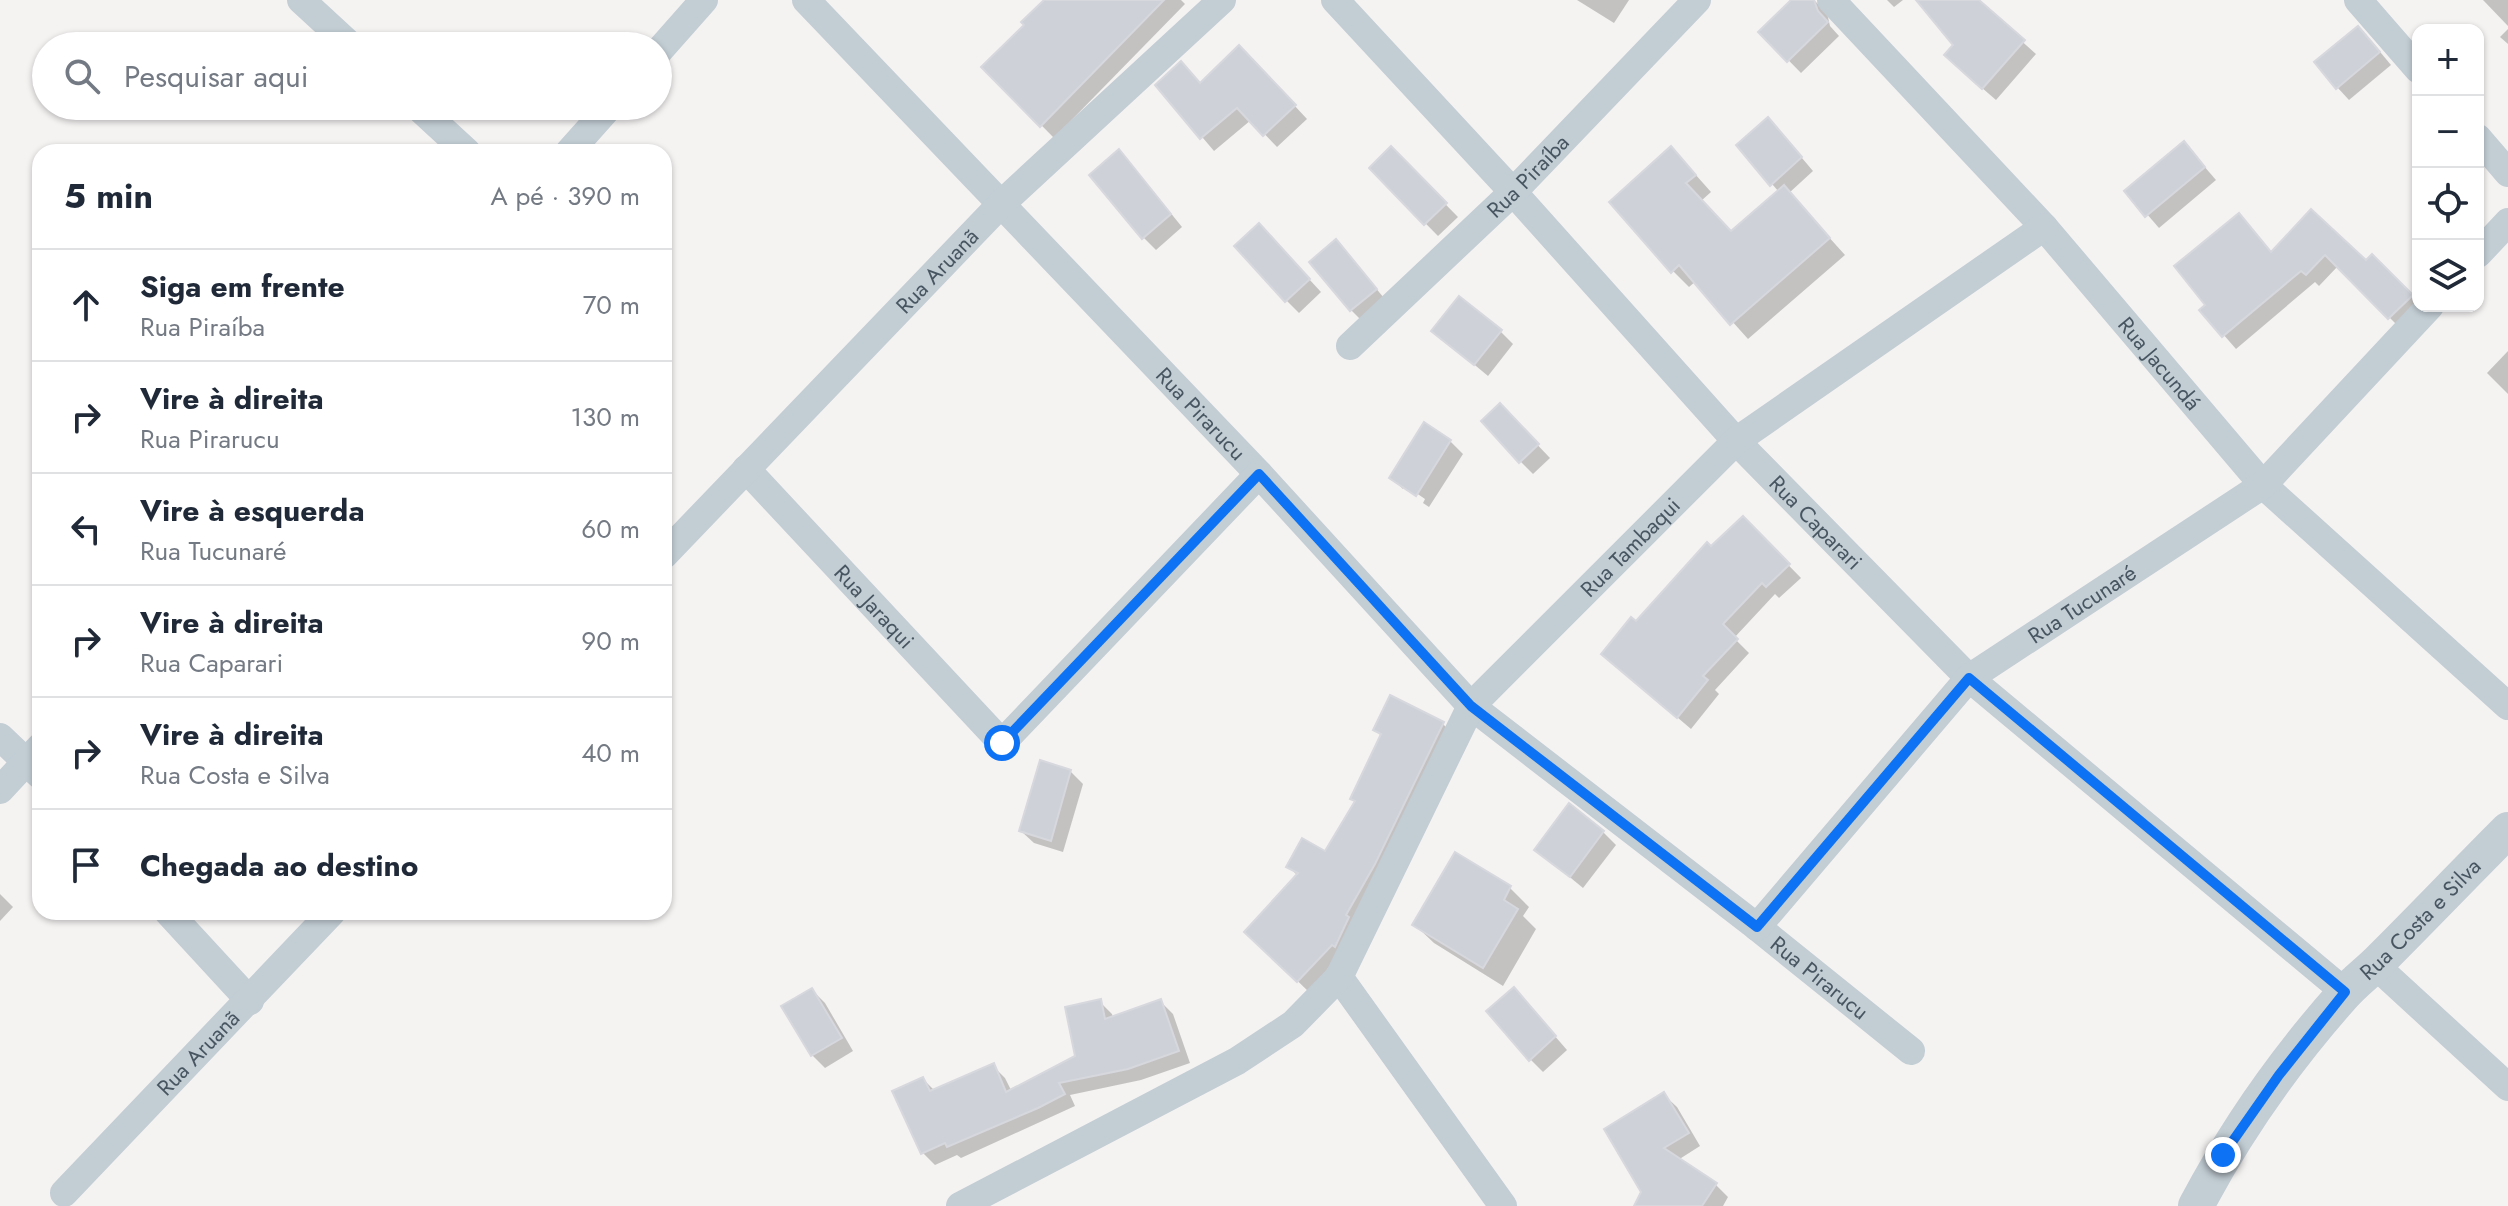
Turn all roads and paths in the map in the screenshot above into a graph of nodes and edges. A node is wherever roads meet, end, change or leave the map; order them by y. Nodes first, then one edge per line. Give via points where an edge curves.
1 (301, 0) edge
2 (704, 0) edge
3 (806, 0) edge
4 (1222, 0) edge
5 (1335, 0) edge
6 (1697, 0) edge
7 (1831, 0) edge
8 (2358, 0) edge
9 (336, 32) edge
10 (672, 36) edge
11 (2412, 62) edge
12 (432, 120) edge
13 (598, 120) edge
14 (458, 144) edge
15 (576, 144) edge
16 (2484, 145) edge
17 (2508, 173) edge
18 (1513, 192) junction
19 (1001, 204) junction
20 (2508, 222) edge
21 (2044, 227) junction
22 (2484, 248) edge
23 (2424, 312) edge
24 (1350, 346) dead end
25 (1736, 441) junction
26 (746, 469) junction
27 (1259, 474) junction
28 (2263, 485) junction
29 (672, 547) edge
30 (1969, 678) junction
31 (1471, 706) junction
32 (2508, 706) edge
33 (0, 737) edge
34 (32, 758) edge
35 (32, 764) edge
36 (0, 790) edge
37 (2508, 830) edge
38 (175, 920) edge
39 (325, 920) edge
40 (1757, 927) junction
41 (2375, 965) junction
42 (1339, 977) junction
43 (2345, 992) junction
44 (250, 1001) junction
45 (1911, 1051) dead end
46 (2508, 1087) edge
47 (64, 1193) dead end
48 (960, 1206) edge
49 (1503, 1206) edge
50 (2196, 1206) edge

1 - 9 street
2 - 10 street
3 - 19 street, Rua Pirarucu
4 - 19 street, Rua Aruanã
5 - 18 street, Rua Caparari
6 - 18 street, Rua Piraíba
7 - 21 street, Rua Jacundá
8 - 11 street
12 - 14 street
13 - 15 street
16 - 17 street
18 - 24 street, Rua Piraíba
18 - 25 street, Rua Caparari
19 - 26 street, Rua Aruanã
19 - 27 street, Rua Pirarucu
20 - 22 street
21 - 25 street, Rua Tambaqui
21 - 28 street, Rua Jacundá
23 - 28 street, Rua Tucunaré
25 - 30 street, Rua Caparari
25 - 31 street, Rua Tambaqui
26 - 27 street, Rua Jaraqui via 1002,743
26 - 29 street, Rua Aruanã
27 - 31 street, Rua Pirarucu
28 - 30 street, Rua Tucunaré
28 - 32 street, Rua Jacundá
30 - 40 street, Rua Tucunaré
30 - 43 street, Rua Caparari
31 - 40 street, Rua Pirarucu
31 - 42 street, Rua Tambaqui
33 - 34 street
35 - 36 street
37 - 41 street, Rua Costa e Silva
38 - 44 street
39 - 44 street, Rua Aruanã
40 - 45 street, Rua Pirarucu
41 - 43 street, Rua Costa e Silva
41 - 46 street
42 - 48 street, Rua Tambaqui via 1293,1024 1237,1061
42 - 49 street
43 - 50 street, Rua Costa e Silva via 2264,1095
44 - 47 street, Rua Aruanã

